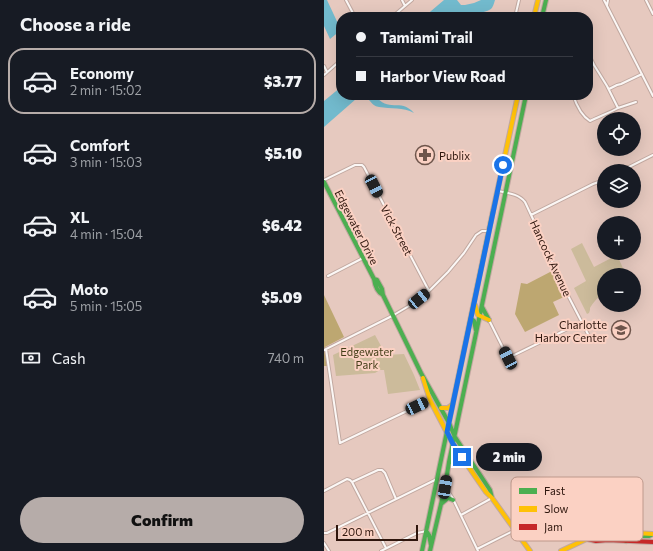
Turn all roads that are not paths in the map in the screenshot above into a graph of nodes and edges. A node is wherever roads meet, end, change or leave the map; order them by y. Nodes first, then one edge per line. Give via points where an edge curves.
1 (346, 0) edge
2 (402, 0) edge
3 (412, 0) edge
4 (519, 0) edge
5 (538, 0) edge
6 (546, 0) edge
7 (604, 0) edge
8 (608, 0) edge
9 (646, 0) edge
10 (405, 6) junction
11 (607, 6) junction
12 (352, 12) edge
13 (398, 12) edge
14 (517, 12) edge
15 (535, 12) edge
16 (543, 12) edge
17 (653, 14) edge
18 (593, 63) edge
19 (336, 64) edge
20 (324, 66) edge
21 (327, 72) junction
22 (642, 74) junction
23 (324, 75) edge
24 (609, 89) junction
25 (653, 96) edge
26 (517, 100) edge
27 (524, 100) edge
28 (574, 100) edge
29 (636, 102) dead end
30 (618, 108) junction
31 (653, 155) edge
32 (635, 164) edge
33 (324, 181) edge
34 (597, 183) edge
35 (498, 191) junction
36 (506, 192) junction
37 (531, 214) junction
38 (489, 231) junction
39 (363, 258) junction
40 (328, 276) dead end
41 (429, 291) junction
42 (475, 302) junction
43 (482, 307) junction
44 (392, 316) junction
45 (480, 317) junction
46 (471, 319) junction
47 (488, 320) junction
48 (582, 322) junction
49 (476, 333) junction
50 (591, 340) dead end
51 (325, 349) edge
52 (421, 373) junction
53 (430, 400) junction
54 (453, 404) junction
55 (441, 408) junction
56 (449, 423) junction
57 (447, 432) junction
58 (455, 437) junction
59 (453, 444) junction
60 (462, 457) junction
61 (449, 462) junction
62 (438, 479) junction
63 (352, 482) junction
64 (445, 487) junction
65 (324, 491) edge
66 (492, 498) junction
67 (396, 499) junction
68 (453, 500) junction
69 (441, 505) junction
70 (368, 513) junction
71 (461, 515) junction
72 (511, 524) edge
73 (427, 531) junction
74 (511, 532) edge
75 (324, 533) edge
76 (643, 533) edge
77 (653, 534) edge
78 (643, 536) edge
79 (523, 541) edge
80 (583, 541) edge
81 (626, 541) edge
82 (653, 542) edge
83 (324, 543) edge
84 (386, 548) junction
85 (431, 549) edge
86 (478, 550) edge
87 (329, 551) edge
88 (381, 551) edge
89 (422, 551) edge
90 (530, 551) edge
91 (561, 551) edge

1 - 12 street
2 - 10 street
3 - 10 street
4 - 14 street
5 - 15 main road
6 - 16 main road
7 - 11 street
8 - 11 street
9 - 17 street
10 - 13 street
11 - 22 street
18 - 24 street
19 - 21 street
20 - 21 street
21 - 23 street
22 - 24 street
22 - 25 street
24 - 30 street
26 - 35 main road
27 - 36 main road
28 - 30 street via 590,121
29 - 30 street
31 - 32 street
33 - 39 main road, Edgewater Drive
33 - 41 street, Vick Street via 355,164 364,167
34 - 37 street
35 - 36 street, Hancock Avenue
35 - 38 main road
36 - 37 street, Hancock Avenue via 523,199
36 - 43 main road
37 - 48 street, Hancock Avenue via 558,276
38 - 41 street via 476,235 456,263
38 - 42 main road
39 - 40 street
39 - 44 main road, Edgewater Drive
41 - 44 street
42 - 45 main road via 476,313
42 - 46 main road
43 - 45 main road
43 - 47 main road
44 - 51 street
44 - 52 main road, Edgewater Drive
45 - 47 main road
45 - 49 main road
46 - 49 main road via 474,321
46 - 54 main road
47 - 48 street via 508,358
48 - 50 street, Hancock Avenue
49 - 58 main road
51 - 53 street via 340,443
52 - 53 main road, Edgewater Drive
52 - 55 main road, Edgewater Drive
53 - 57 main road, Edgewater Drive
54 - 55 main road via 448,408
54 - 56 main road
55 - 56 main road, Edgewater Drive
56 - 57 main road
56 - 58 main road, Edgewater Drive
57 - 59 main road, Edgewater Drive
57 - 62 main road
58 - 59 main road
58 - 66 main road, Edgewater Drive via 490,490
59 - 60 main road, Edgewater Drive
59 - 61 main road
60 - 61 main road via 456,456
60 - 66 main road, Edgewater Drive
61 - 64 main road
62 - 67 street
62 - 73 main road
63 - 65 street via 347,479
63 - 67 street via 382,470
63 - 70 street
64 - 68 street
64 - 69 main road
66 - 71 street
66 - 72 main road
67 - 70 street
68 - 69 main road via 448,498
68 - 71 street
69 - 85 main road
70 - 75 street
70 - 84 street
71 - 86 street
73 - 84 street
73 - 85 main road
73 - 89 main road
74 - 86 street
76 - 77 main road
77 - 78 main road
79 - 90 main road
80 - 91 main road
81 - 82 main road
83 - 87 street
84 - 88 street

